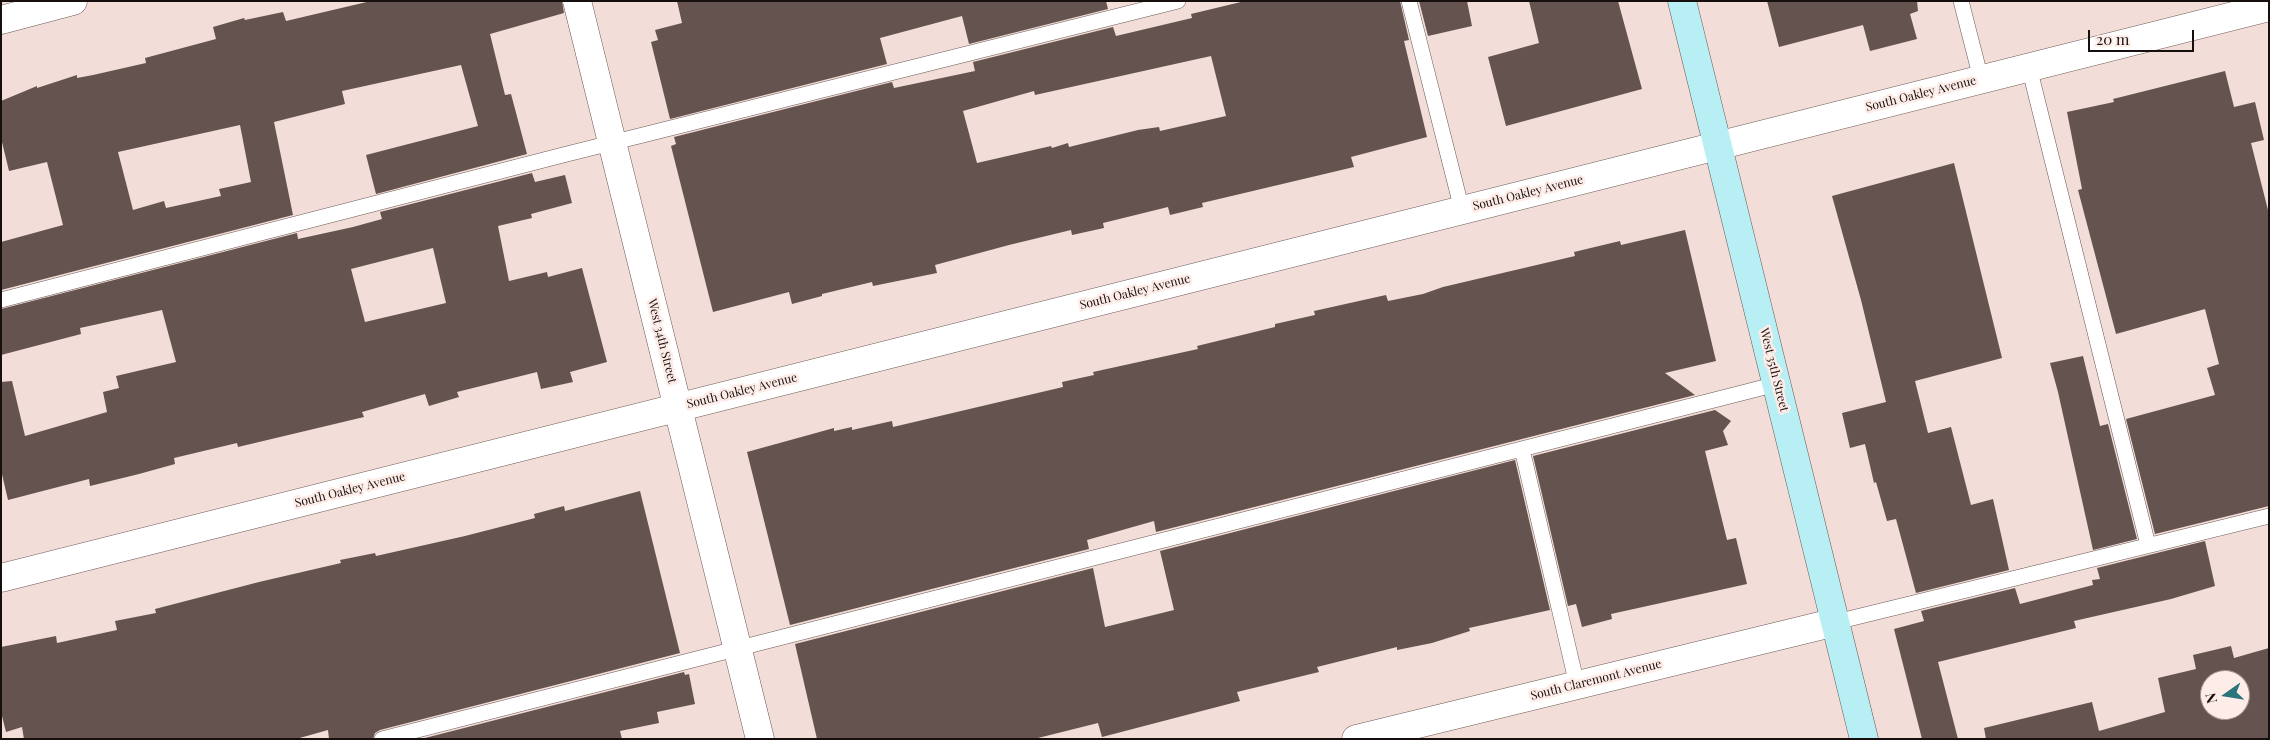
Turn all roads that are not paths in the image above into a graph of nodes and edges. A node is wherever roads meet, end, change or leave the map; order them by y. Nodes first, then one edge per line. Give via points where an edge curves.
1 (73, 1) edge
2 (577, 1) edge
3 (1178, 1) edge
4 (1409, 1) edge
5 (1682, 1) edge
6 (1961, 1) edge
7 (2269, 7) edge
8 (1, 20) edge
9 (2029, 67) junction
10 (1981, 79) junction
11 (612, 143) junction
12 (1718, 145) junction
13 (1462, 210) junction
14 (1, 300) edge
15 (1777, 384) junction
16 (678, 407) junction
17 (1522, 449) junction
18 (2269, 516) edge
19 (2148, 545) junction
20 (1, 578) edge
21 (1836, 622) junction
22 (738, 648) junction
23 (1577, 685) junction
24 (382, 739) edge
25 (760, 739) edge
26 (1356, 739) edge
27 (1864, 739) edge

1 - 8 street
2 - 11 street, West 34th Street
3 - 11 lane
4 - 13 lane
5 - 12 main road, West 35th Street
6 - 10 lane
7 - 9 street, South Oakley Avenue
9 - 10 street, South Oakley Avenue
9 - 19 lane
10 - 12 street, South Oakley Avenue
11 - 14 lane
11 - 16 street, West 34th Street
12 - 13 street, South Oakley Avenue
12 - 15 main road, West 35th Street
13 - 16 street, South Oakley Avenue
15 - 17 lane
15 - 21 main road, West 35th Street
16 - 20 street, South Oakley Avenue
16 - 22 street, West 34th Street
17 - 22 lane
17 - 23 lane
18 - 19 lane
19 - 21 lane
21 - 23 street, South Claremont Avenue
21 - 27 main road, West 35th Street
22 - 24 lane
22 - 25 street, West 34th Street
23 - 26 street, South Claremont Avenue

